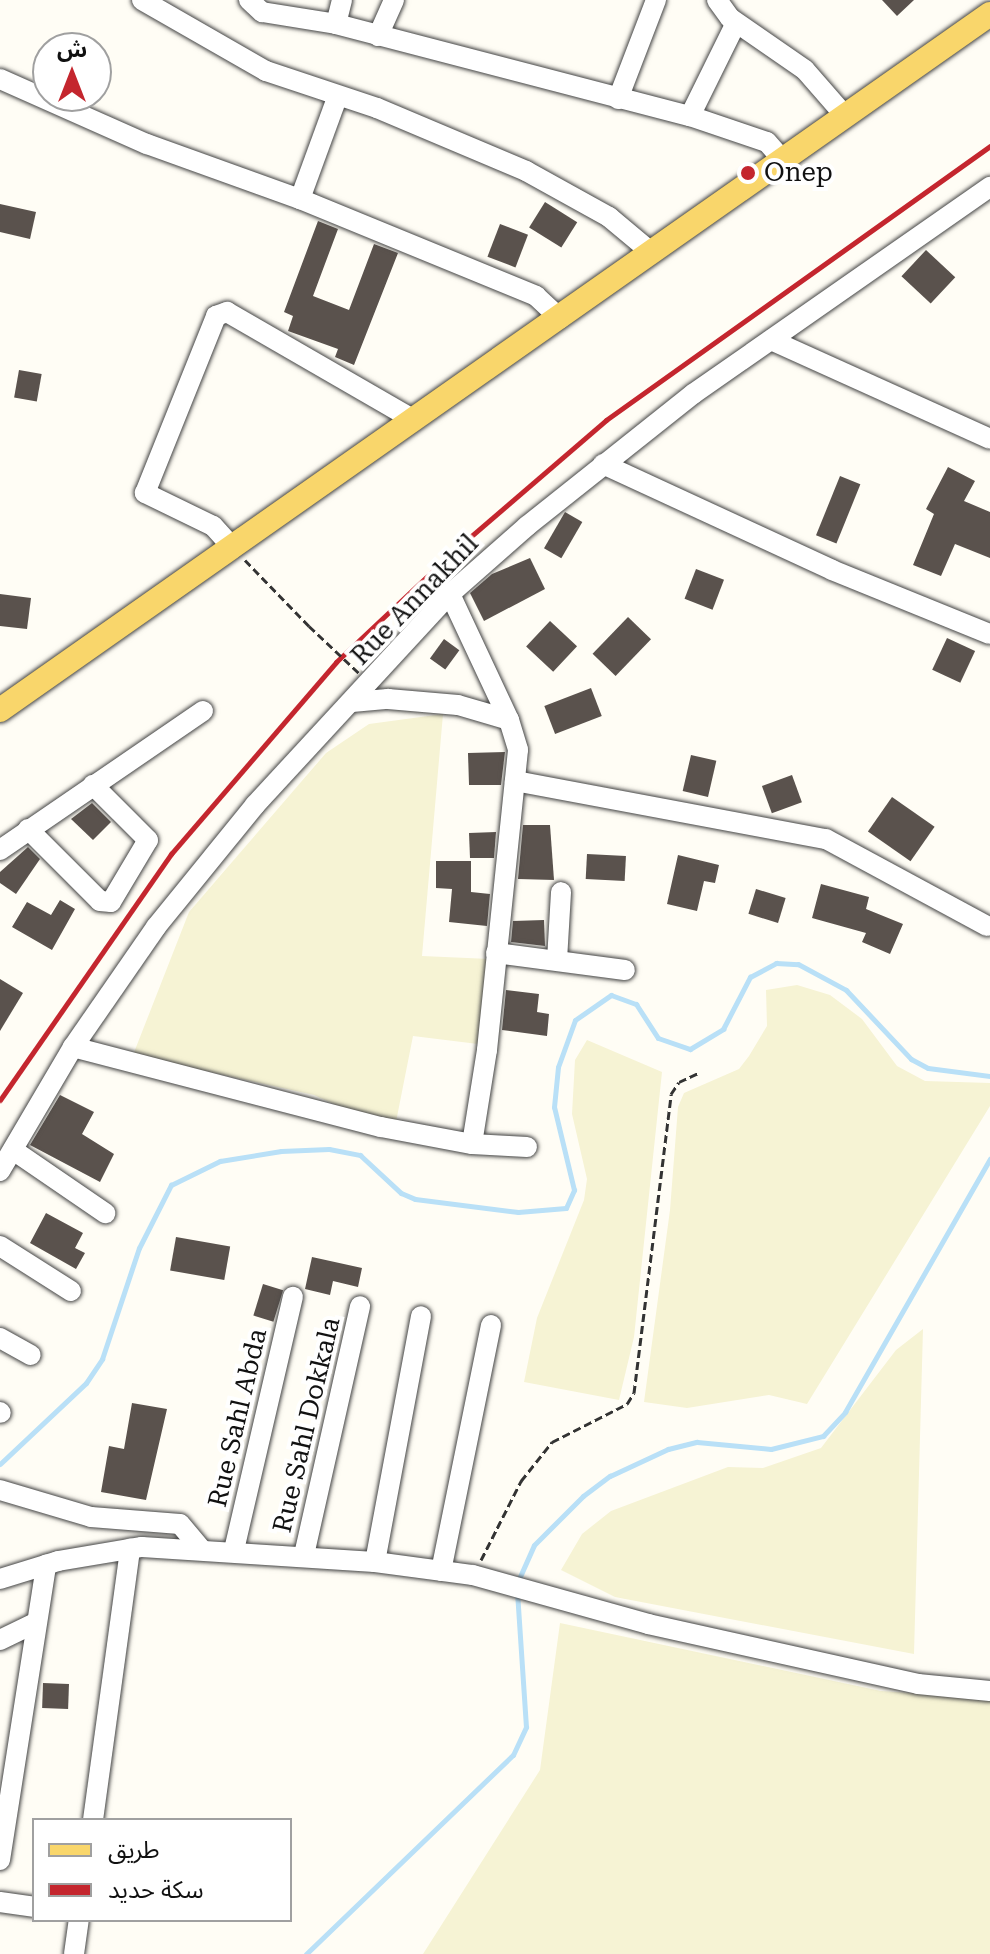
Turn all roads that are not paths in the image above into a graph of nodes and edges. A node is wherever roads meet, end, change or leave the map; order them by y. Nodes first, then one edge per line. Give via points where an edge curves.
1 (142, 0) edge
2 (249, 0) edge
3 (342, 0) edge
4 (394, 0) edge
5 (656, 0) edge
6 (717, 0) edge
7 (990, 14) edge
8 (736, 23) junction
9 (336, 24) junction
10 (378, 36) junction
11 (0, 79) edge
12 (337, 98) junction
13 (618, 99) junction
14 (690, 116) junction
15 (846, 117) junction
16 (782, 159) junction
17 (986, 189) edge
18 (300, 199) junction
19 (652, 253) junction
20 (560, 318) junction
21 (771, 340) junction
22 (414, 420) junction
23 (990, 439) edge
24 (603, 464) junction
25 (233, 548) junction
26 (450, 594) junction
27 (990, 634) edge
28 (352, 702) junction
29 (0, 710) edge
30 (203, 711) dead end
31 (509, 720) junction
32 (515, 781) junction
33 (93, 785) junction
34 (28, 829) junction
35 (0, 850) edge
36 (561, 892) dead end
37 (987, 926) dead end
38 (496, 953) junction
39 (557, 960) junction
40 (625, 970) dead end
41 (73, 1047) junction
42 (472, 1144) junction
43 (527, 1147) dead end
44 (13, 1150) junction
45 (0, 1171) edge
46 (105, 1213) dead end
47 (0, 1246) edge
48 (71, 1291) dead end
49 (293, 1297) dead end
50 (360, 1306) dead end
51 (421, 1316) dead end
52 (491, 1325) dead end
53 (0, 1338) edge
54 (31, 1355) dead end
55 (0, 1490) edge
56 (130, 1549) junction
57 (201, 1549) junction
58 (234, 1550) junction
59 (304, 1555) junction
60 (375, 1562) junction
61 (46, 1565) junction
62 (441, 1571) junction
63 (0, 1579) edge
64 (35, 1623) junction
65 (0, 1640) edge
66 (990, 1691) edge
67 (93, 1818) edge
68 (0, 1860) edge
69 (0, 1902) edge
70 (32, 1907) edge
71 (79, 1922) edge
72 (74, 1954) edge

1 - 12 street via 266,71
2 - 9 street via 262,12
3 - 9 street
4 - 10 street
5 - 13 street
6 - 8 street
7 - 15 main road
8 - 14 street
8 - 15 street via 805,70
9 - 10 street
10 - 13 street
11 - 18 street via 147,144
12 - 18 street
12 - 19 street via 377,108 526,171 609,217
13 - 14 street
14 - 16 street via 767,142
15 - 16 main road
16 - 19 main road
17 - 21 street, Rue Annakhil
18 - 20 street via 536,296
19 - 20 main road
20 - 22 main road
21 - 23 street
21 - 24 street, Rue Annakhil
22 - 25 main road
22 - 25 street via 227,312 216,316 145,493 213,526
24 - 26 street, Rue Annakhil
24 - 27 street via 832,570
25 - 29 main road
26 - 28 street, Rue Annakhil
26 - 31 street
28 - 31 street via 388,699 458,705
28 - 41 street, Rue Annakhil via 245,817 156,927
30 - 33 street
31 - 32 street via 518,750
32 - 37 street via 826,839
32 - 38 street
33 - 34 street
33 - 34 street via 148,840 111,902 100,901
34 - 35 street
36 - 39 street
38 - 39 street
38 - 42 street
39 - 40 street
41 - 42 street via 381,1127
41 - 44 street, Rue Annakhil
42 - 43 street
44 - 45 street, Rue Annakhil
44 - 46 street
47 - 48 street
49 - 58 street, Rue Sahl Abda
50 - 59 street, Rue Sahl Dokkala
51 - 60 street
52 - 62 street
53 - 54 street
55 - 57 street via 91,1517 180,1524
56 - 57 street
56 - 61 street
56 - 67 street
57 - 58 street
58 - 59 street
59 - 60 street
60 - 62 street
61 - 63 street
61 - 64 street
62 - 66 street via 918,1684
64 - 65 street
64 - 68 street
69 - 70 street
71 - 72 street

